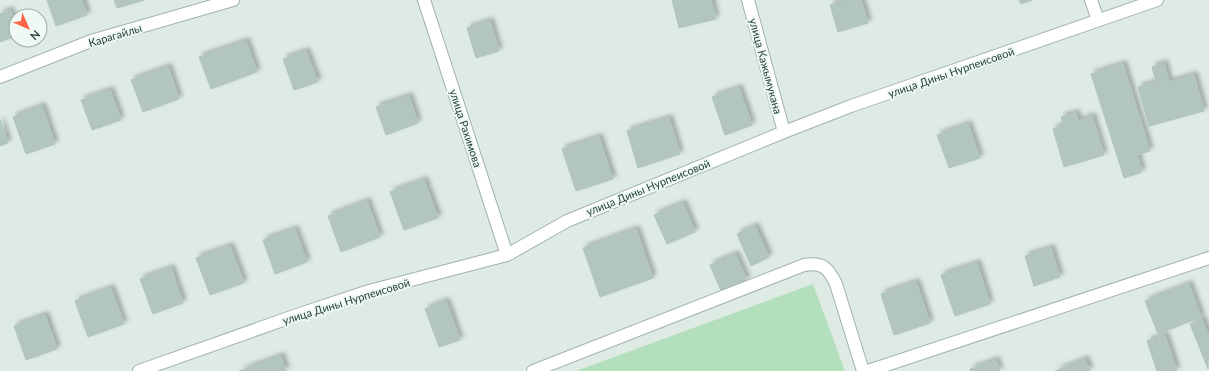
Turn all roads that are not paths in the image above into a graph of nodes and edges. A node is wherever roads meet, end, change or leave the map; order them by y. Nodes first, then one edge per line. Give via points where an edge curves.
1 (233, 0) edge
2 (424, 0) edge
3 (748, 0) edge
4 (1091, 0) edge
5 (1157, 0) edge
6 (1098, 20) junction
7 (0, 77) edge
8 (784, 132) junction
9 (507, 255) junction
10 (1209, 258) edge
11 (139, 371) edge
12 (533, 371) edge
13 (863, 371) edge
14 (868, 371) edge

1 - 7 street, Карагайлы via 91,41
2 - 9 street, улица Рахимова
3 - 8 street, улица Кажымукана
4 - 6 street
5 - 6 street, улица Дины Нурпеисовой
6 - 8 street, улица Дины Нурпеисовой
8 - 9 street, улица Дины Нурпеисовой via 567,221
9 - 11 street, улица Дины Нурпеисовой via 369,291
10 - 14 street
12 - 13 street via 804,265 814,264 823,266 836,284

